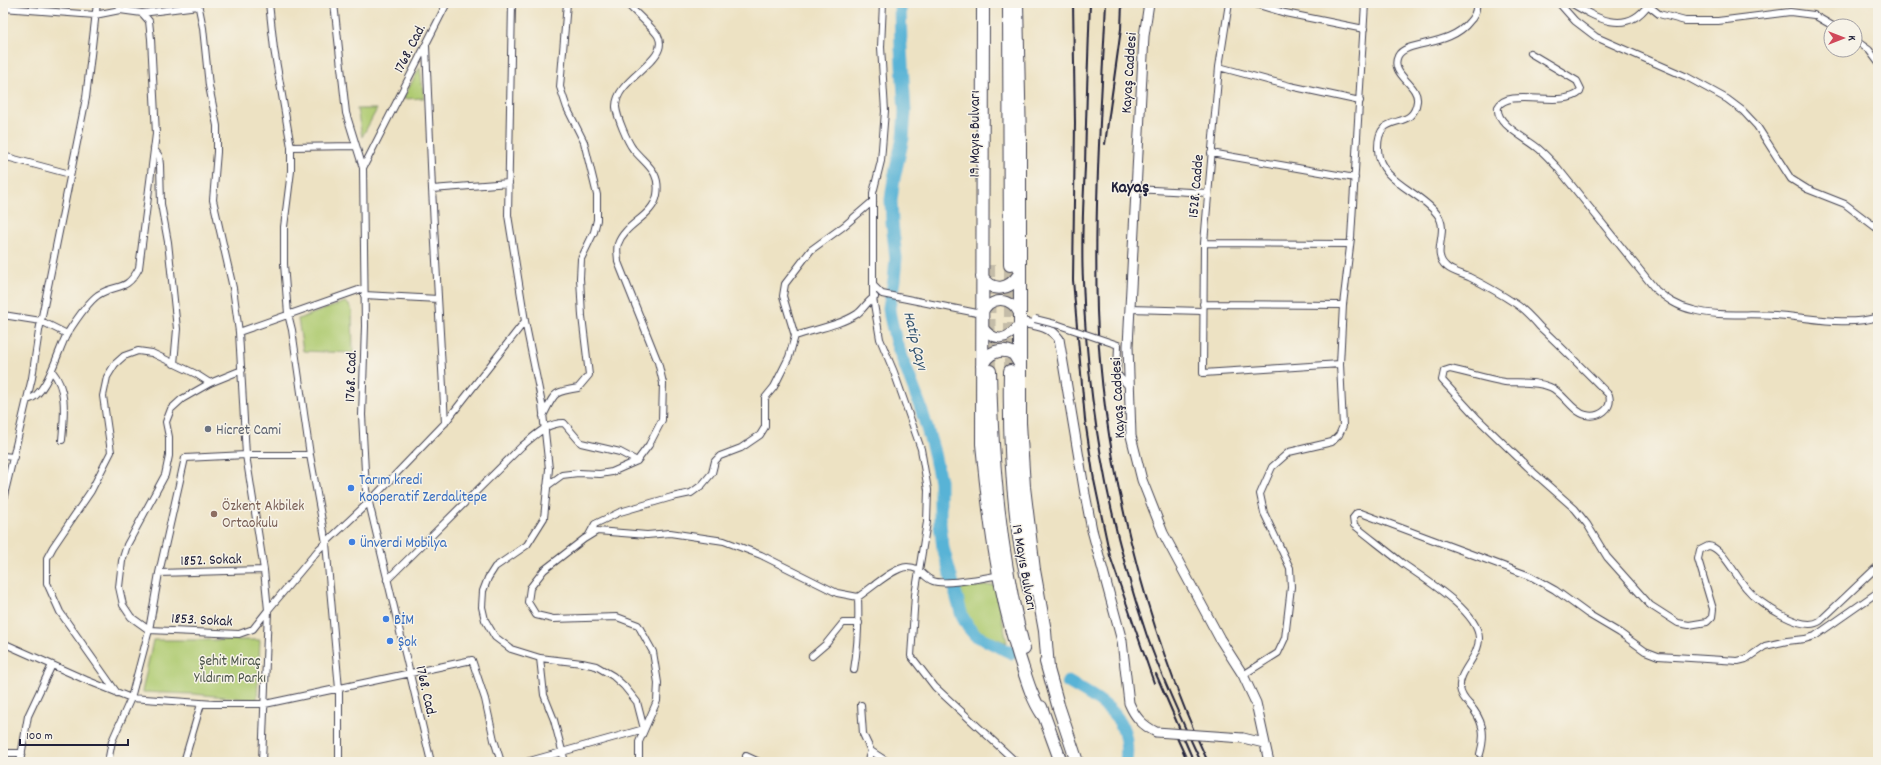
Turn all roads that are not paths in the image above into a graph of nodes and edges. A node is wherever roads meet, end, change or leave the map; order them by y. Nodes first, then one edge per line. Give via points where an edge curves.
1 (97, 3) edge
2 (269, 3) edge
3 (334, 3) edge
4 (447, 3) edge
5 (512, 3) edge
6 (567, 3) edge
7 (626, 3) edge
8 (883, 3) edge
9 (983, 3) edge
10 (991, 3) edge
11 (1009, 3) edge
12 (1017, 3) edge
13 (1149, 3) edge
14 (1229, 3) edge
15 (1252, 3) edge
16 (1365, 3) edge
17 (1476, 3) edge
18 (1558, 3) edge
19 (1571, 3) edge
20 (1646, 4) edge
21 (198, 5) edge
22 (3, 8) edge
23 (142, 13) junction
24 (95, 15) junction
25 (1823, 20) edge
26 (1364, 29) junction
27 (426, 44) junction
28 (1863, 46) edge
29 (1530, 53) dead end
30 (1878, 62) edge
31 (1219, 67) junction
32 (1360, 101) junction
33 (355, 146) junction
34 (292, 147) junction
35 (154, 149) junction
36 (1211, 152) junction
37 (3, 156) edge
38 (363, 168) junction
39 (70, 174) junction
40 (1355, 178) junction
41 (509, 183) junction
42 (432, 189) junction
43 (1135, 189) junction
44 (1208, 193) junction
45 (873, 201) junction
46 (1878, 229) edge
47 (1204, 243) junction
48 (1350, 244) junction
49 (1010, 265) tunnel mouth
50 (989, 266) tunnel mouth
51 (1019, 275) junction
52 (982, 277) junction
53 (873, 285) junction
54 (364, 288) junction
55 (882, 294) junction
56 (364, 295) junction
57 (873, 298) junction
58 (438, 299) junction
59 (1203, 304) junction
60 (1343, 305) junction
61 (1129, 308) junction
62 (1203, 311) junction
63 (288, 314) junction
64 (982, 314) junction
65 (3, 315) edge
66 (1878, 317) edge
67 (41, 321) junction
68 (525, 321) junction
69 (1024, 321) junction
70 (982, 326) junction
71 (238, 332) junction
72 (67, 334) junction
73 (794, 336) junction
74 (174, 364) junction
75 (1340, 364) junction
76 (1015, 367) junction
77 (986, 368) junction
78 (242, 370) junction
79 (52, 371) junction
80 (210, 383) junction
81 (1129, 387) junction
82 (27, 400) junction
83 (543, 416) junction
84 (445, 423) junction
85 (544, 427) junction
86 (62, 440) dead end
87 (246, 454) junction
88 (310, 455) junction
89 (3, 456) edge
90 (14, 457) junction
91 (637, 461) junction
92 (547, 486) junction
93 (3, 500) edge
94 (369, 502) junction
95 (588, 536) junction
96 (326, 543) junction
97 (1878, 566) edge
98 (919, 569) junction
99 (264, 570) junction
100 (159, 573) junction
101 (1003, 574) junction
102 (387, 580) junction
103 (1878, 592) edge
104 (858, 598) junction
105 (268, 610) junction
106 (859, 623) junction
107 (149, 630) junction
108 (1018, 641) junction
109 (3, 643) edge
110 (812, 656) dead end
111 (540, 658) junction
112 (52, 665) junction
113 (854, 670) dead end
114 (409, 672) junction
115 (1243, 675) junction
116 (340, 689) junction
117 (117, 693) junction
118 (131, 698) junction
119 (201, 704) junction
120 (265, 704) junction
121 (861, 705) dead end
122 (1043, 715) junction
123 (644, 729) junction
124 (1053, 743) junction
125 (1264, 743) junction
126 (562, 751) junction
127 (871, 751) junction
128 (22, 752) junction
129 (3, 753) edge
130 (1480, 754) dead end
131 (746, 756) dead end
132 (1014, 761) edge
133 (20, 762) edge
134 (108, 762) edge
135 (184, 762) edge
136 (262, 762) edge
137 (339, 762) edge
138 (430, 762) edge
139 (501, 762) edge
140 (526, 762) edge
141 (565, 762) edge
142 (639, 762) edge
143 (759, 762) edge
144 (867, 762) edge
145 (888, 762) edge
146 (1057, 762) edge
147 (1061, 762) edge
148 (1077, 762) edge
149 (1269, 762) edge

1 - 24 street
2 - 34 street via 274,49
3 - 33 street via 346,112
4 - 27 street, 1768. Cad.
5 - 41 street
6 - 83 street via 560,87 584,142 597,195 597,220 581,258 580,278 589,375 578,388 555,393
7 - 91 street via 658,36 660,45 652,62 627,82 618,95 616,107 632,148 654,171 658,185 656,197 649,210 625,231 618,244 618,262 658,362 663,383 662,420 650,445
8 - 45 street via 881,47 884,111 881,160
9 - 52 highway
10 - 50 highway, 19 Mayıs Bulvarı
11 - 49 highway
12 - 51 highway via 1020,135
13 - 43 street, Kayaş Caddesi via 1144,36
14 - 31 street, 1528. Cadde
15 - 26 street via 1285,13
16 - 26 street
17 - 97 street via 1472,18 1460,31 1438,42 1405,48 1398,55 1398,70 1417,95 1417,100 1408,118 1389,123 1384,128 1378,144 1380,161 1392,176 1438,215 1443,231 1439,247 1440,256 1446,267 1518,305 1609,395 1610,402 1602,412 1586,415 1558,392 1544,385 1494,380 1450,369 1444,371 1442,380 1478,419 1576,509 1606,557 1648,603 1678,623 1695,625 1707,622 1713,615 1710,596 1698,559 1700,550 1708,546 1715,547 1721,552 1737,578 1752,595 1801,624 1814,624 1820,621
18 - 46 street via 1582,28 1596,37 1687,77 1727,99 1757,126 1791,179 1807,189 1845,204
19 - 20 street via 1599,19 1621,22 1638,17
20 - 25 street via 1659,14 1685,22 1718,22 1790,12 1814,15
21 - 23 street
21 - 71 street via 217,126 213,200 232,288
22 - 24 street
23 - 24 street via 120,10
23 - 35 street via 149,21 151,39 156,134
24 - 39 street via 86,98
26 - 32 street
27 - 38 street, 1768. Cad.
27 - 42 street
28 - 30 street
29 - 66 street via 1577,81 1580,92 1566,99 1526,98 1505,101 1498,106 1499,116 1507,126 1539,149 1557,167 1663,296 1679,305 1702,312 1776,315 1846,322
31 - 32 street
31 - 36 street, 1528. Cadde
32 - 40 street
33 - 34 street
33 - 38 street
34 - 63 street via 284,227
35 - 72 street via 139,268 129,283 96,296
35 - 74 street via 160,165 161,204 168,242 177,328
36 - 40 street
36 - 44 street, 1528. Cadde
37 - 39 street
38 - 54 street, 1768. Cad.
39 - 67 street
40 - 48 street
41 - 42 street
41 - 68 street via 508,215
42 - 58 street
43 - 44 street
43 - 61 street, Kayaş Caddesi
44 - 47 street, 1528. Cadde
45 - 53 street
45 - 73 street via 811,250 785,284 783,296
47 - 48 street
47 - 59 street, 1528. Cadde
48 - 60 street
51 - 52 highway via 1008,286 997,288
51 - 69 highway
52 - 64 highway
53 - 55 street
53 - 57 street
54 - 56 street, 1768. Cad.
54 - 63 street
55 - 57 street
55 - 64 street
56 - 58 street
56 - 94 street, 1768. Cad. via 362,415 366,490
57 - 73 street via 845,320
57 - 98 street via 880,339 921,448 928,490 927,522
58 - 84 street
59 - 60 street
59 - 62 street, 1528. Cadde
60 - 75 street
61 - 62 street
61 - 81 street, Kayaş Caddesi
62 - 75 street, 1528. Cadde via 1203,373
63 - 71 street
63 - 88 street
64 - 69 street via 989,304 1001,300 1013,305
64 - 70 highway
65 - 67 street
67 - 72 street
67 - 82 street
68 - 83 street
68 - 84 street, 1853. Sokak
69 - 70 street via 1014,333 1003,338 991,336
69 - 76 highway
69 - 81 street, bridge via 1060,322 1119,342 1117,374
69 - 125 street, bridge via 1050,329 1059,340 1092,530 1119,629 1129,702 1133,713 1147,728 1156,732 1243,738
70 - 77 highway
71 - 78 street
72 - 79 street
73 - 95 street via 789,357 774,387 765,398 765,427 760,435 736,450 720,456 715,461 712,473 691,493 620,512 595,524
74 - 80 street
74 - 117 street via 138,351 124,356 115,364 107,377 103,396 111,452 91,491 47,558 47,583 60,612
75 - 115 street via 1343,426 1340,435 1332,442 1289,452 1272,467 1260,494 1264,513 1290,568 1291,587 1285,638 1278,653
76 - 77 highway via 1014,354 1002,350 988,356
76 - 148 highway via 1024,487 1048,668
77 - 101 highway via 982,444 989,515
78 - 80 street
78 - 87 street
79 - 82 street via 36,396
79 - 86 street via 62,391
80 - 107 street via 182,399 171,409 166,422 169,456 165,474 127,545 122,561 119,587 123,605 131,617
81 - 115 street, Kayaş Caddesi via 1131,436 1136,461 1152,508 1220,639
82 - 90 street
83 - 85 street
84 - 94 street, 1853. Sokak
85 - 91 street via 564,423 581,443 620,452
85 - 92 street via 549,469
85 - 102 street
87 - 88 street
87 - 99 street
87 - 100 street via 184,458
88 - 96 street
89 - 90 street
90 - 93 street
91 - 92 street via 612,472 562,475
92 - 111 street via 544,518 528,545 495,568 488,578 482,607 487,626 500,642 511,649
94 - 96 street, 1853. Sokak
94 - 102 street, 1768. Cad.
95 - 104 street via 598,531 647,535 670,533 724,541 761,555 837,593
95 - 123 street via 544,570 530,588 528,602 536,615 552,619 617,617 638,625 653,652 658,683 657,701
96 - 105 street, 1853. Sokak
96 - 116 street
98 - 101 street via 933,581 956,582
98 - 104 street via 906,567 892,572
98 - 132 street via 910,656 935,687
99 - 100 street, 1852. Sokak
99 - 105 street
100 - 107 street
101 - 108 highway
102 - 114 street, 1768. Cad.
103 - 130 street via 1815,636 1765,646 1742,660 1658,656 1645,652 1555,590 1530,576 1357,513 1353,518 1354,525 1450,599 1476,627 1479,635 1478,647 1460,685 1463,697 1477,713 1482,724 1484,735
104 - 106 street
105 - 107 street, 1853. Sokak via 253,629 239,634
105 - 120 street
106 - 110 street via 843,623
106 - 113 street
107 - 118 street
108 - 122 highway
108 - 122 highway via 1022,667 1034,702
109 - 112 street
111 - 123 street via 596,666 613,676 637,702
111 - 126 street via 544,694
112 - 117 street
112 - 128 street via 28,716
114 - 116 street
114 - 138 street, 1768. Cad.
114 - 139 street via 472,660
115 - 125 street, Kayaş Caddesi via 1256,703
116 - 120 street
116 - 137 street
117 - 118 street
118 - 119 street
118 - 134 street via 112,741
119 - 120 street
119 - 135 street
120 - 136 street
121 - 127 street via 863,734
122 - 124 highway
123 - 126 street
123 - 142 street via 639,742
124 - 146 street
124 - 147 highway
125 - 149 street, Kayaş Caddesi
126 - 140 street
126 - 141 street
127 - 144 street
127 - 145 street
128 - 129 street
128 - 133 street
131 - 143 street

